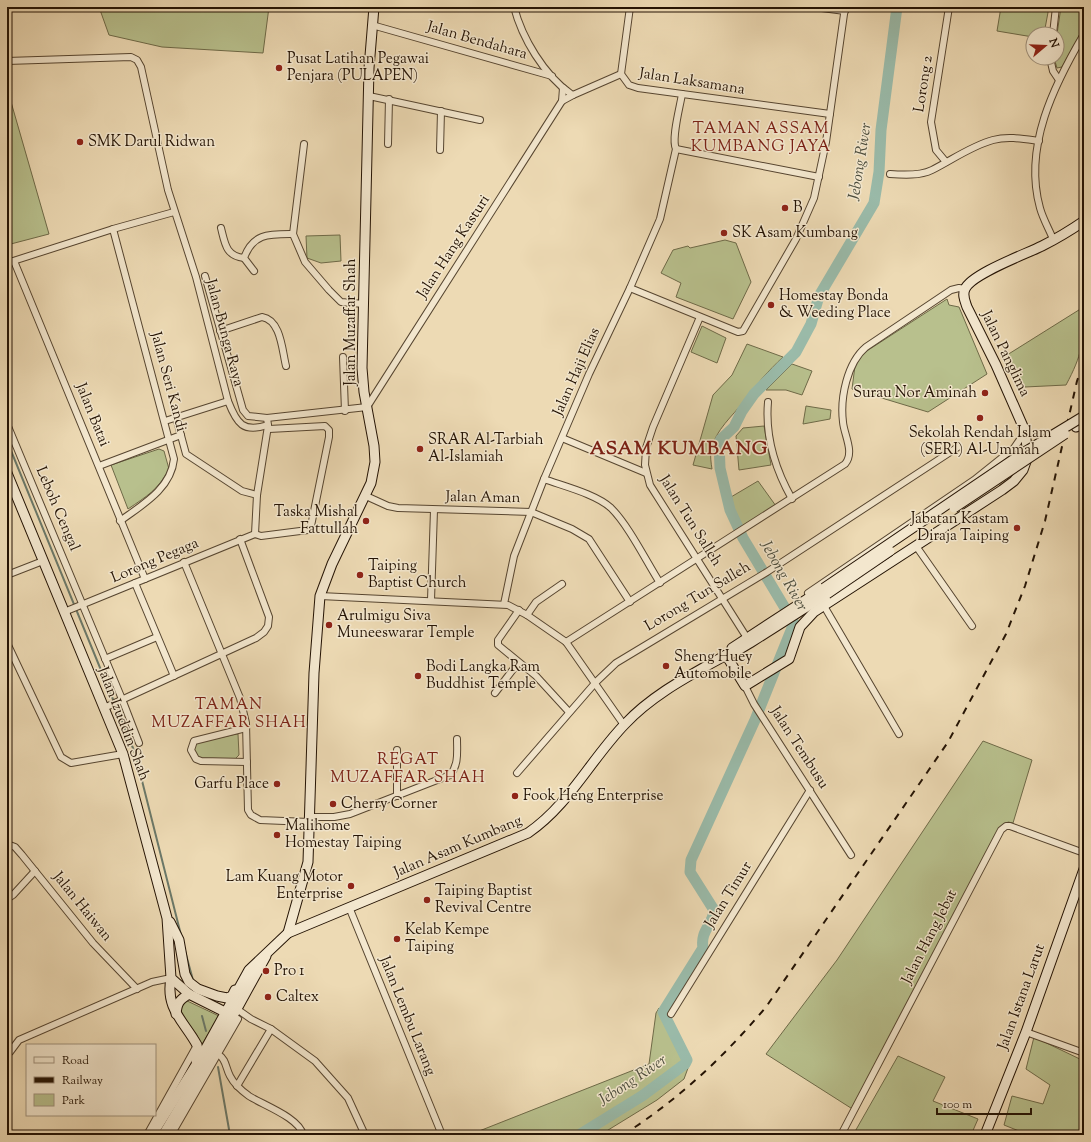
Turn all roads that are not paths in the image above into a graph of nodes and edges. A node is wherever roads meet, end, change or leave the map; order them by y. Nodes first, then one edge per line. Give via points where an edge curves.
1 (374, 7) edge
2 (514, 7) edge
3 (630, 7) edge
4 (814, 7) edge
5 (949, 7) edge
6 (1056, 7) edge
7 (845, 9) edge
8 (372, 25) junction
9 (1053, 26) edge
10 (1084, 34) edge
11 (7, 61) edge
12 (1052, 66) edge
13 (621, 74) junction
14 (552, 76) junction
15 (1058, 80) junction
16 (563, 88) junction
17 (682, 94) junction
18 (573, 95) junction
19 (369, 96) junction
20 (389, 99) junction
21 (562, 101) junction
22 (441, 111) junction
23 (830, 114) junction
24 (480, 120) dead end
25 (1039, 141) junction
26 (304, 144) dead end
27 (388, 144) dead end
28 (676, 149) junction
29 (440, 150) dead end
30 (946, 162) junction
31 (890, 174) dead end
32 (819, 178) junction
33 (174, 212) junction
34 (1084, 221) edge
35 (221, 228) dead end
36 (113, 229) junction
37 (292, 234) junction
38 (1053, 239) junction
39 (244, 258) junction
40 (14, 261) junction
41 (7, 263) edge
42 (254, 271) dead end
43 (205, 276) dead end
44 (630, 288) junction
45 (965, 289) junction
46 (364, 304) junction
47 (700, 317) junction
48 (220, 331) junction
49 (343, 357) dead end
50 (286, 366) dead end
51 (228, 401) junction
52 (768, 402) dead end
53 (367, 407) junction
54 (345, 411) junction
55 (1084, 416) edge
56 (176, 417) junction
57 (165, 421) junction
58 (7, 424) edge
59 (268, 424) junction
60 (1080, 425) edge
61 (1025, 431) junction
62 (181, 435) junction
63 (562, 438) junction
64 (170, 439) junction
65 (958, 447) dead end
66 (99, 466) junction
67 (7, 473) edge
68 (646, 473) junction
69 (544, 479) junction
70 (257, 495) junction
71 (366, 496) junction
72 (792, 499) junction
73 (434, 510) junction
74 (531, 512) junction
75 (120, 521) junction
76 (255, 534) junction
77 (240, 539) junction
78 (916, 546) junction
79 (698, 558) junction
80 (43, 561) junction
81 (184, 562) junction
82 (7, 575) edge
83 (145, 579) junction
84 (135, 583) junction
85 (660, 583) junction
86 (562, 584) dead end
87 (825, 591) junction
88 (320, 596) junction
89 (722, 598) junction
90 (431, 600) junction
91 (630, 602) junction
92 (504, 604) junction
93 (824, 606) junction
94 (74, 608) junction
95 (797, 608) junction
96 (519, 610) junction
97 (527, 615) junction
98 (972, 626) dead end
99 (158, 637) junction
100 (749, 640) junction
101 (7, 642) edge
102 (566, 642) junction
103 (222, 655) junction
104 (726, 655) junction
105 (105, 659) junction
106 (518, 662) junction
107 (174, 676) junction
108 (596, 682) junction
109 (745, 686) junction
110 (495, 693) dead end
111 (113, 703) junction
112 (570, 712) junction
113 (624, 725) junction
114 (246, 728) junction
115 (900, 734) dead end
116 (457, 739) dead end
117 (139, 743) dead end
118 (397, 750) dead end
119 (123, 754) junction
120 (247, 762) junction
121 (517, 773) dead end
122 (810, 790) junction
123 (397, 796) junction
124 (309, 820) junction
125 (7, 843) edge
126 (1084, 853) edge
127 (851, 855) dead end
128 (1084, 869) edge
129 (35, 870) junction
130 (1081, 886) edge
131 (7, 899) edge
132 (349, 907) junction
133 (167, 918) junction
134 (288, 933) junction
135 (267, 953) junction
136 (171, 978) junction
137 (242, 984) junction
138 (137, 989) junction
139 (188, 994) junction
140 (233, 1012) junction
141 (176, 1014) junction
142 (671, 1014) dead end
143 (251, 1019) junction
144 (272, 1029) junction
145 (1026, 1032) junction
146 (197, 1046) junction
147 (215, 1047) junction
148 (10, 1052) dead end
149 (1084, 1053) edge
150 (204, 1059) junction
151 (195, 1066) junction
152 (237, 1086) junction
153 (170, 1133) edge
154 (147, 1135) edge
155 (152, 1135) edge
156 (303, 1135) edge
157 (365, 1135) edge
158 (442, 1135) edge
159 (841, 1135) edge
160 (985, 1135) edge

1 - 8 main road, Jalan Muzaffar Shah
2 - 14 street via 528,46
3 - 13 street
4 - 7 street
5 - 30 street, Lorong 2 via 932,122 936,150
6 - 9 street
7 - 23 street
8 - 14 street, Jalan Bendahara
8 - 19 main road, Jalan Muzaffar Shah
10 - 15 street
11 - 33 street, Jalan Bunga Raya via 131,58 137,60 141,67
12 - 15 street
13 - 17 street, Jalan Laksamana via 629,85 638,88
13 - 18 street, Jalan Laksamana
14 - 16 street
15 - 25 street
16 - 18 street
16 - 21 street
17 - 23 street, Jalan Laksamana
17 - 28 street, Jalan Haji Elias via 674,137
18 - 21 street, Jalan Laksamana
19 - 20 street
19 - 46 main road, Jalan Muzaffar Shah
20 - 22 street
20 - 27 street
21 - 53 street, Jalan Hang Kasturi
22 - 24 street
22 - 29 street
23 - 32 street
25 - 30 street via 1022,138 994,139
25 - 38 street via 1037,193 1040,208
26 - 37 street
28 - 32 street
28 - 44 street, Jalan Haji Elias via 662,214
30 - 31 street via 932,171
32 - 47 street via 814,198 801,227 743,331 738,332
33 - 36 street
33 - 51 street, Jalan Bunga Raya via 196,277
34 - 38 main road
35 - 39 street via 230,253 235,257
36 - 40 street
36 - 57 street, Jalan Seri Kandi
37 - 39 street via 264,236 255,240
37 - 46 street via 305,262 341,302
38 - 45 main road via 980,276
39 - 42 street
40 - 41 street
40 - 66 street, Jalan Batai
43 - 48 street, Jalan Bunga Raya
44 - 47 street
44 - 63 street, Jalan Haji Elias
45 - 61 main road, Jalan Panglima via 967,307
45 - 72 street via 951,290 855,357 843,405 843,421 850,454 847,461
46 - 53 main road, Jalan Muzaffar Shah via 362,368
47 - 68 street, Jalan Tun Salleh via 651,432 646,448
48 - 50 street via 262,317 266,318 273,322
48 - 59 street, Jalan Bunga Raya via 243,410 248,416
49 - 54 street
51 - 56 street
51 - 59 street, Jalan Bunga Raya via 234,416 242,425 256,429
52 - 72 street via 772,450 780,475
53 - 54 street, Jalan Bunga Raya
53 - 71 main road, Jalan Muzaffar Shah via 375,462
54 - 59 street, Jalan Bunga Raya
55 - 87 main road, Jalan Asam Kumbang, bridge via 1023,453
56 - 57 street
56 - 62 street
57 - 64 street, Jalan Seri Kandi
58 - 94 street, Leboh Cengal
59 - 70 street
59 - 76 street, Lorong Pegaga via 325,426 329,430 329,437 311,526 308,530 261,536
60 - 87 main road, Jalan Asam Kumbang, bridge
61 - 78 main road via 1028,456 1023,470 1014,481
61 - 95 street, Jalan Asam Kumbang via 1014,448 974,480 824,582 804,597
62 - 64 street
62 - 70 street via 184,449 190,458 242,490
63 - 68 street
63 - 69 street, Jalan Haji Elias
64 - 66 street
64 - 75 street, Jalan Seri Kandi via 174,459 169,477 154,496
65 - 89 street, Lorong Tun Salleh via 767,572
66 - 75 street, Jalan Batai
67 - 80 main road, Jalan Izuddin Shah
68 - 79 street, Jalan Tun Salleh via 650,485
69 - 74 street, Jalan Haji Elias
69 - 85 street via 597,499 611,508
70 - 76 street
71 - 73 street, Jalan Aman via 388,506
71 - 88 main road, Jalan Muzaffar Shah via 332,564
72 - 79 street
73 - 74 street, Jalan Aman
73 - 90 street, Jalan Aman
74 - 91 street via 578,531 589,539
74 - 92 street, Jalan Haji Elias via 514,556
75 - 83 street, Jalan Batai
76 - 77 street, Lorong Pegaga
77 - 81 street, Lorong Pegaga
77 - 103 street via 270,622 264,632 256,638
78 - 93 main road
78 - 98 street
79 - 85 street
79 - 89 street, Jalan Tun Salleh
80 - 82 street
80 - 94 main road, Jalan Izuddin Shah
81 - 83 street, Lorong Pegaga
81 - 103 street
83 - 84 street, Lorong Pegaga
84 - 94 street, Lorong Pegaga
84 - 99 street
85 - 91 street
86 - 97 street via 536,602
87 - 95 main road, Jalan Asam Kumbang
88 - 90 street
88 - 124 main road, Jalan Muzaffar Shah via 314,673
89 - 100 street, Jalan Tun Salleh
89 - 108 street, Lorong Tun Salleh via 629,653
90 - 92 street
91 - 102 street
92 - 96 street
93 - 109 main road via 803,623 792,655 786,662
93 - 115 street
94 - 105 street, Leboh Cengal
94 - 111 main road, Jalan Izuddin Shah
95 - 100 main road, Jalan Asam Kumbang
96 - 97 street
96 - 106 street via 498,640 502,650
97 - 102 street
99 - 105 street
99 - 107 street
100 - 104 main road, Jalan Asam Kumbang
101 - 119 street via 61,757 66,762
102 - 108 street
103 - 107 street
103 - 114 street via 240,698
104 - 109 main road, Jalan Tembusu
104 - 113 main road, Jalan Asam Kumbang via 656,698
105 - 111 street, Leboh Cengal
106 - 110 street
106 - 112 street via 536,676
107 - 111 street
108 - 112 street, Lorong Tun Salleh
108 - 113 street
109 - 122 street, Jalan Tembusu
111 - 117 street, Leboh Cengal
111 - 119 main road, Jalan Izuddin Shah
112 - 121 street, Lorong Tun Salleh
113 - 132 main road, Jalan Asam Kumbang via 574,789 545,820 528,833
114 - 120 street
114 - 120 street via 194,741 191,750 196,759 201,761
116 - 123 street via 457,762 450,775
118 - 123 street
119 - 133 main road, Jalan Izuddin Shah
120 - 124 street via 248,810 251,815 260,820
122 - 127 street, Jalan Tembusu
122 - 142 street, Jalan Timur
123 - 124 street via 350,814
124 - 134 main road, Jalan Muzaffar Shah via 308,862
125 - 129 street, Jalan Haiwan via 15,847
126 - 159 street, Jalan Hang Jebat via 1010,826 1001,830
128 - 130 main road, Jalan Istana Larut
129 - 131 street via 14,895
129 - 138 street, Jalan Haiwan via 93,943
130 - 145 main road, Jalan Istana Larut
132 - 134 main road, Jalan Asam Kumbang
132 - 158 street, Jalan Lembu Larang
133 - 136 main road, Jalan Izuddin Shah
133 - 137 main road via 179,940 185,974 195,986 217,996 229,998 239,984
134 - 135 main road, Jalan Asam Kumbang
135 - 137 main road, Jalan Asam Kumbang via 249,970
135 - 140 main road, Jalan Asam Kumbang
136 - 138 street via 152,982
136 - 139 main road
136 - 141 main road, Jalan Izuddin Shah via 169,994
137 - 140 main road, Jalan Asam Kumbang
138 - 148 street via 19,1040
139 - 140 main road
139 - 141 main road via 179,999
140 - 143 street
140 - 143 street
140 - 147 main road, Jalan Asam Kumbang
140 - 147 street
141 - 146 main road, Jalan Izuddin Shah
143 - 144 street
144 - 152 street
144 - 157 street via 315,1061 338,1085 348,1098
145 - 149 street
145 - 160 main road, Jalan Istana Larut
146 - 151 main road
146 - 154 street
147 - 150 main road, Jalan Asam Kumbang
147 - 152 street
147 - 153 street
150 - 151 main road, Jalan Asam Kumbang
150 - 153 main road, Jalan Asam Kumbang
151 - 155 main road, Jalan Asam Kumbang
152 - 156 street via 298,1124

